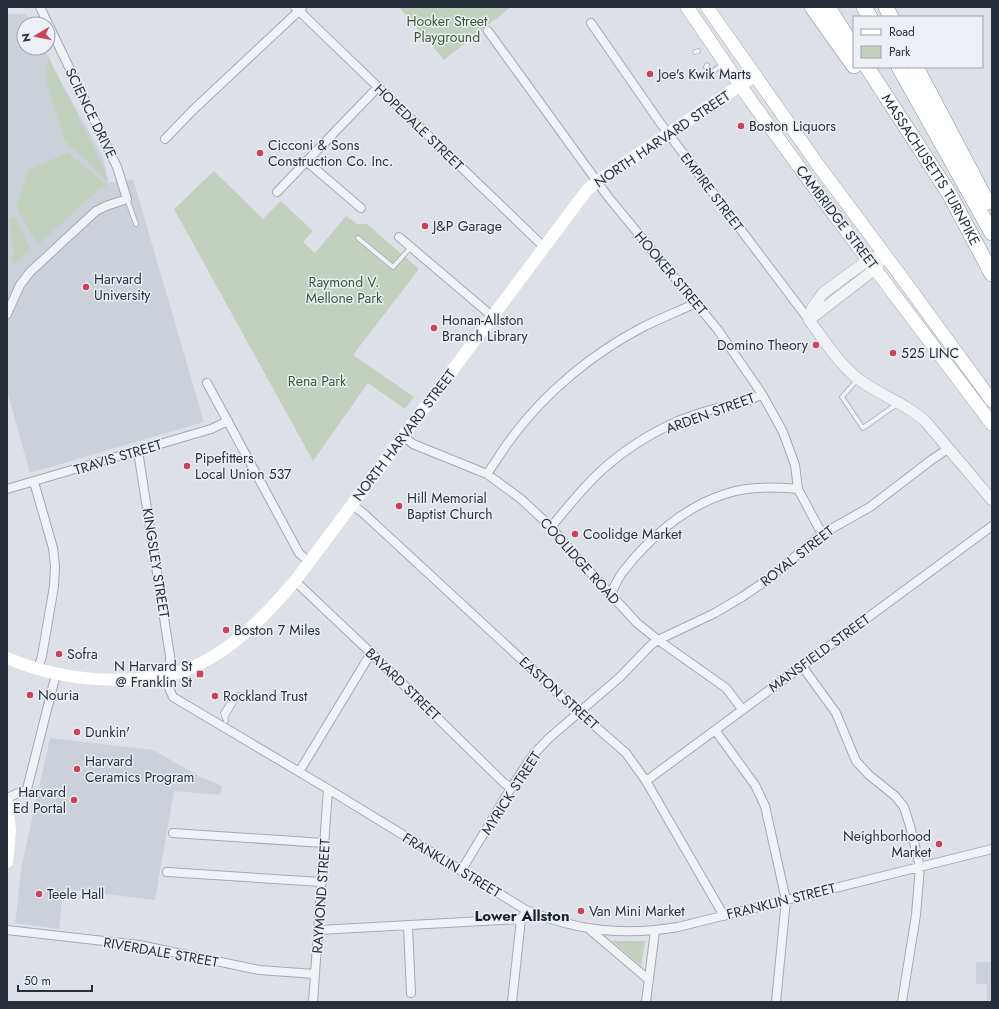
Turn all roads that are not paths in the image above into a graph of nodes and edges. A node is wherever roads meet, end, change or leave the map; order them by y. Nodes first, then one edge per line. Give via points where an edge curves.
1 (40, 7) edge
2 (687, 7) edge
3 (707, 7) edge
4 (812, 7) edge
5 (828, 7) edge
6 (864, 7) edge
7 (299, 8) edge
8 (869, 16) edge
9 (591, 23) dead end
10 (488, 31) dead end
11 (853, 46) edge
12 (725, 62) junction
13 (853, 65) edge
14 (855, 68) edge
15 (868, 68) edge
16 (900, 68) edge
17 (917, 68) edge
18 (712, 72) dead end
19 (754, 76) junction
20 (741, 86) junction
21 (378, 87) junction
22 (668, 134) junction
23 (165, 139) dead end
24 (306, 161) junction
25 (598, 181) junction
26 (277, 192) dead end
27 (950, 195) junction
28 (127, 199) junction
29 (361, 208) dead end
30 (992, 212) edge
31 (136, 224) dead end
32 (992, 232) edge
33 (400, 237) dead end
34 (358, 238) dead end
35 (411, 247) junction
36 (544, 247) junction
37 (884, 253) junction
38 (872, 265) junction
39 (992, 274) edge
40 (696, 303) junction
41 (7, 314) edge
42 (492, 316) junction
43 (809, 320) junction
44 (858, 379) junction
45 (207, 383) dead end
46 (762, 394) junction
47 (992, 400) edge
48 (898, 402) junction
49 (228, 421) junction
50 (992, 424) edge
51 (403, 436) junction
52 (949, 448) junction
53 (138, 451) junction
54 (487, 474) junction
55 (34, 482) junction
56 (798, 489) junction
57 (7, 490) edge
58 (992, 500) edge
59 (352, 505) junction
60 (992, 526) edge
61 (551, 527) junction
62 (822, 534) junction
63 (309, 562) junction
64 (295, 581) junction
65 (611, 594) junction
66 (658, 640) junction
67 (371, 653) junction
68 (7, 658) edge
69 (802, 666) junction
70 (38, 669) junction
71 (56, 674) junction
72 (170, 675) junction
73 (247, 695) dead end
74 (742, 709) junction
75 (579, 712) junction
76 (226, 720) dead end
77 (715, 730) junction
78 (299, 772) junction
79 (646, 781) junction
80 (511, 788) junction
81 (328, 789) junction
82 (7, 798) edge
83 (7, 803) edge
84 (173, 833) dead end
85 (324, 843) junction
86 (992, 849) edge
87 (7, 862) edge
88 (920, 867) junction
89 (461, 871) junction
90 (167, 872) dead end
91 (321, 882) junction
92 (786, 900) junction
93 (526, 910) junction
94 (724, 916) junction
95 (521, 919) junction
96 (408, 926) junction
97 (589, 929) junction
98 (7, 930) edge
99 (319, 930) junction
100 (655, 931) junction
101 (315, 974) junction
102 (649, 980) junction
103 (411, 993) dead end
104 (313, 1002) edge
105 (512, 1002) edge
106 (646, 1002) edge
107 (776, 1002) edge
108 (902, 1002) edge

1 - 28 street, SCIENCE DRIVE via 118,167
2 - 12 main road, CAMBRIDGE STREET
3 - 19 main road, CAMBRIDGE STREET
4 - 13 highway
5 - 11 highway
6 - 8 highway
7 - 21 street, HOPEDALE STREET
7 - 23 street
9 - 22 street, EMPIRE STREET
10 - 25 street, HOOKER STREET
12 - 18 lane
12 - 20 main road, CAMBRIDGE STREET
14 - 27 highway via 918,160
15 - 27 highway, MASSACHUSETTS TURNPIKE
16 - 32 highway
17 - 30 highway, MASSACHUSETTS TURNPIKE
19 - 20 main road, NORTH HARVARD STREET
19 - 37 main road, CAMBRIDGE STREET
20 - 22 main road, NORTH HARVARD STREET
20 - 38 main road, CAMBRIDGE STREET
21 - 24 street
21 - 36 street, HOPEDALE STREET
22 - 25 main road, NORTH HARVARD STREET
22 - 43 street, EMPIRE STREET
24 - 26 street
24 - 29 street
25 - 36 main road, NORTH HARVARD STREET via 584,194
25 - 40 street, HOOKER STREET via 609,198
27 - 39 highway, MASSACHUSETTS TURNPIKE
28 - 31 lane
28 - 41 street via 96,211 30,272 20,285
33 - 35 street
34 - 35 lane via 393,267
35 - 42 street
36 - 42 main road, NORTH HARVARD STREET
37 - 38 street
37 - 47 main road, CAMBRIDGE STREET
38 - 43 street via 820,296 812,308
38 - 50 main road, CAMBRIDGE STREET
40 - 46 street, HOOKER STREET via 730,346
40 - 54 street via 634,333 598,355 569,378 544,401 513,436
42 - 51 main road, NORTH HARVARD STREET
43 - 44 street via 840,361
44 - 48 street
44 - 48 lane via 842,397 863,428
45 - 49 street
46 - 56 street, HOOKER STREET via 779,423 795,464
46 - 61 street, ARDEN STREET via 749,401 678,421 645,438 601,471
48 - 52 street via 922,418
49 - 53 street, TRAVIS STREET via 211,429
49 - 63 street via 299,553
51 - 54 street, COOLIDGE ROAD via 414,444
51 - 59 main road, NORTH HARVARD STREET
52 - 58 street
52 - 62 street, ROYAL STREET via 870,507
53 - 55 street, TRAVIS STREET
53 - 72 street, KINGSLEY STREET via 170,656
54 - 61 street, COOLIDGE ROAD via 521,499
55 - 57 street, TRAVIS STREET
55 - 70 street via 53,548 55,566 54,586
56 - 62 street, HOOKER STREET
56 - 65 street via 755,488 726,493 705,502 678,518 648,544 622,574
59 - 63 main road, NORTH HARVARD STREET
59 - 75 street, EASTON STREET
60 - 69 street, MANSFIELD STREET
61 - 65 street, COOLIDGE ROAD
62 - 66 street, ROYAL STREET via 767,580 742,597
63 - 64 main road, NORTH HARVARD STREET
64 - 67 street, BAYARD STREET
64 - 72 main road, NORTH HARVARD STREET via 266,613 227,647 198,665
65 - 66 street, COOLIDGE ROAD via 637,623
66 - 74 street, COOLIDGE ROAD via 726,688
66 - 75 street, MYRICK STREET
67 - 78 street
67 - 80 street, BAYARD STREET
68 - 70 main road, NORTH HARVARD STREET
69 - 74 street, MANSFIELD STREET
69 - 88 street via 836,713 856,761 895,796 904,808
70 - 71 main road, NORTH HARVARD STREET
71 - 72 main road, NORTH HARVARD STREET via 102,680
71 - 82 street via 27,789
72 - 78 street, FRANKLIN STREET via 169,688 173,697
73 - 76 lane via 234,696 223,713
74 - 77 street, MANSFIELD STREET
75 - 79 street, EASTON STREET via 626,753
75 - 80 street, MYRICK STREET via 533,755
77 - 79 street, MANSFIELD STREET
77 - 92 street via 755,785 765,806
78 - 81 street, FRANKLIN STREET
79 - 94 street, EASTON STREET
80 - 89 street, MYRICK STREET
81 - 85 street, RAYMOND STREET
81 - 89 street, FRANKLIN STREET
83 - 87 main road via 10,830
84 - 85 street
85 - 91 street, RAYMOND STREET
86 - 88 street, FRANKLIN STREET
88 - 92 street, FRANKLIN STREET
88 - 108 street via 916,915
89 - 93 street, FRANKLIN STREET
90 - 91 street
91 - 99 street, RAYMOND STREET
92 - 94 street, FRANKLIN STREET
92 - 107 street
93 - 95 street
93 - 97 street, FRANKLIN STREET
94 - 100 street, FRANKLIN STREET
95 - 96 street
95 - 105 street
96 - 99 street
96 - 103 street
97 - 100 street, FRANKLIN STREET
97 - 102 street
98 - 101 street, RIVERDALE STREET via 139,945 260,970
99 - 101 street, RAYMOND STREET
100 - 102 street
101 - 104 street, RAYMOND STREET
102 - 106 street

